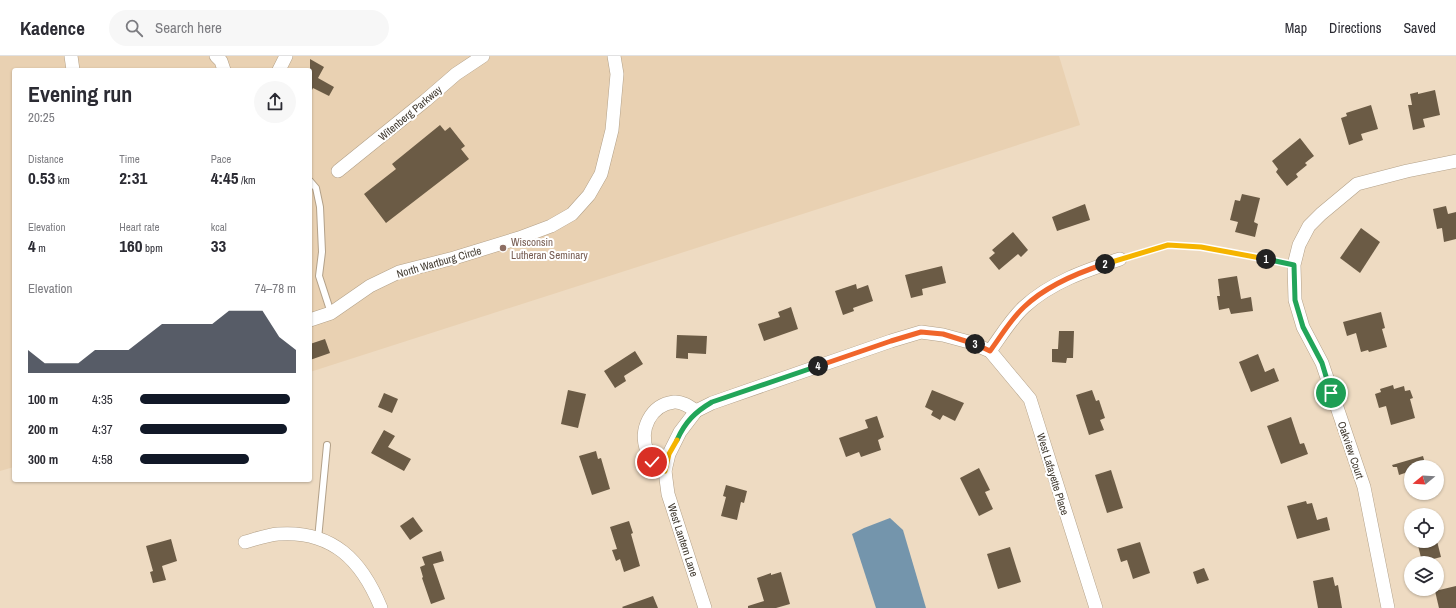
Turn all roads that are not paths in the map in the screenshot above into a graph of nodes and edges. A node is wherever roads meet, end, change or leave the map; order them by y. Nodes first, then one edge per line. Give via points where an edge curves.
1 (71, 56) edge
2 (216, 56) edge
3 (286, 56) edge
4 (483, 56) edge
5 (614, 56) edge
6 (73, 68) edge
7 (223, 68) edge
8 (280, 68) edge
9 (1456, 161) edge
10 (338, 171) dead end
11 (312, 183) edge
12 (1120, 259) road end
13 (331, 313) junction
14 (312, 319) edge
15 (990, 351) junction
16 (696, 411) junction
17 (327, 445) dead end
18 (665, 471) junction
19 (318, 539) junction
20 (245, 542) dead end
21 (381, 608) edge
22 (705, 608) edge
23 (1096, 608) edge
24 (1388, 608) edge

1 - 6 street
2 - 7 street
3 - 8 street
4 - 10 street, Witenberg Parkway via 456,74
5 - 13 street, North Wartburg Circle via 617,74 612,130 601,174 589,195 572,214 551,226 519,238 399,272 370,286
9 - 24 street, Oakview Court via 1357,184 1309,226 1299,245 1294,265 1295,300 1303,327 1322,363 1364,487
11 - 13 lane via 316,188 320,207 322,252 318,276
12 - 15 street via 1083,271 1038,295 1023,307
13 - 14 street, North Wartburg Circle
15 - 16 street, West Lantern Lane via 943,334 921,332 712,402
15 - 23 street, West Lafayette Place via 1030,399
16 - 18 street, West Lantern Lane via 680,432 669,454
16 - 18 street via 687,404 675,401 663,405 648,420 644,442 652,462
17 - 19 lane
18 - 22 street, West Lantern Lane via 668,494
19 - 20 street via 294,534 276,534
19 - 21 street via 336,546 355,562 368,580

